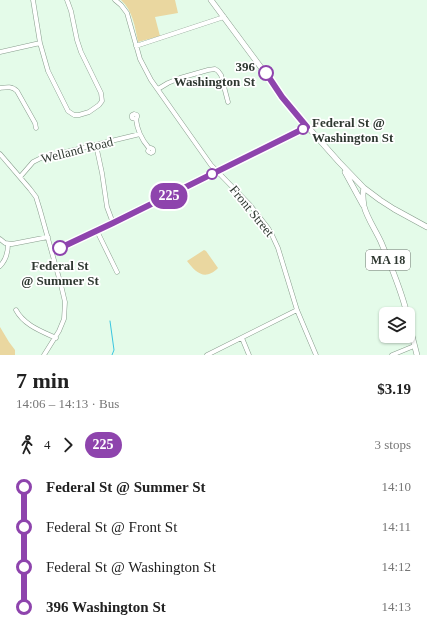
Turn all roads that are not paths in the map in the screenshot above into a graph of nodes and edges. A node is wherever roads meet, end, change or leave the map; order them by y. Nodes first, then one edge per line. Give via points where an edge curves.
1 (33, 0) edge
2 (67, 0) edge
3 (115, 0) edge
4 (211, 0) edge
5 (224, 17) junction
6 (40, 43) junction
7 (136, 46) junction
8 (0, 52) edge
9 (0, 88) edge
10 (158, 89) junction
11 (228, 102) dead end
12 (136, 119) dead end
13 (307, 127) junction
14 (36, 128) dead end
15 (140, 134) junction
16 (96, 145) junction
17 (149, 148) dead end
18 (0, 154) edge
19 (4, 159) junction
20 (0, 162) edge
21 (339, 162) junction
22 (217, 171) junction
23 (20, 177) junction
24 (363, 187) junction
25 (359, 198) junction
26 (364, 207) junction
27 (113, 223) junction
28 (426, 225) edge
29 (97, 231) junction
30 (48, 237) junction
31 (0, 239) edge
32 (8, 244) junction
33 (52, 252) junction
34 (0, 266) edge
35 (117, 272) dead end
36 (405, 307) edge
37 (16, 310) dead end
38 (297, 310) junction
39 (56, 338) junction
40 (242, 338) junction
41 (413, 343) edge
42 (414, 346) junction
43 (44, 355) edge
44 (207, 355) edge
45 (249, 355) edge
46 (316, 355) edge
47 (392, 355) edge
48 (416, 355) edge

1 - 6 street
2 - 6 street via 76,40 101,93 100,105 77,116 68,111 48,71
3 - 7 street, Front Street via 127,13
4 - 5 main road
5 - 7 street
5 - 13 main road
6 - 8 street
7 - 10 street, Front Street via 143,65
9 - 14 street via 10,87 17,91
10 - 11 street via 180,78 215,69 221,75
10 - 22 street, Front Street
12 - 15 street
13 - 21 main road
13 - 22 street
15 - 16 street, Welland Road
15 - 17 street
16 - 23 street, Welland Road via 36,160
16 - 27 street via 106,203
18 - 19 street
19 - 20 street
19 - 23 street
21 - 24 main road
21 - 25 main road
22 - 27 street
22 - 38 street, Front Street via 268,228 280,253
23 - 30 street via 36,197
24 - 25 main road via 359,192
24 - 26 main road, MA 18
24 - 28 main road via 384,203
25 - 26 main road, MA 18
26 - 36 main road, MA 18 via 395,277
27 - 29 street
29 - 33 street
29 - 35 street
30 - 32 street
30 - 33 street
31 - 32 street
32 - 34 street via 7,255
33 - 39 street via 65,302 64,319
37 - 39 street via 22,319
38 - 40 street
38 - 46 street, Front Street
39 - 43 street
40 - 44 street
40 - 45 street
41 - 42 main road
42 - 47 street
42 - 48 main road

